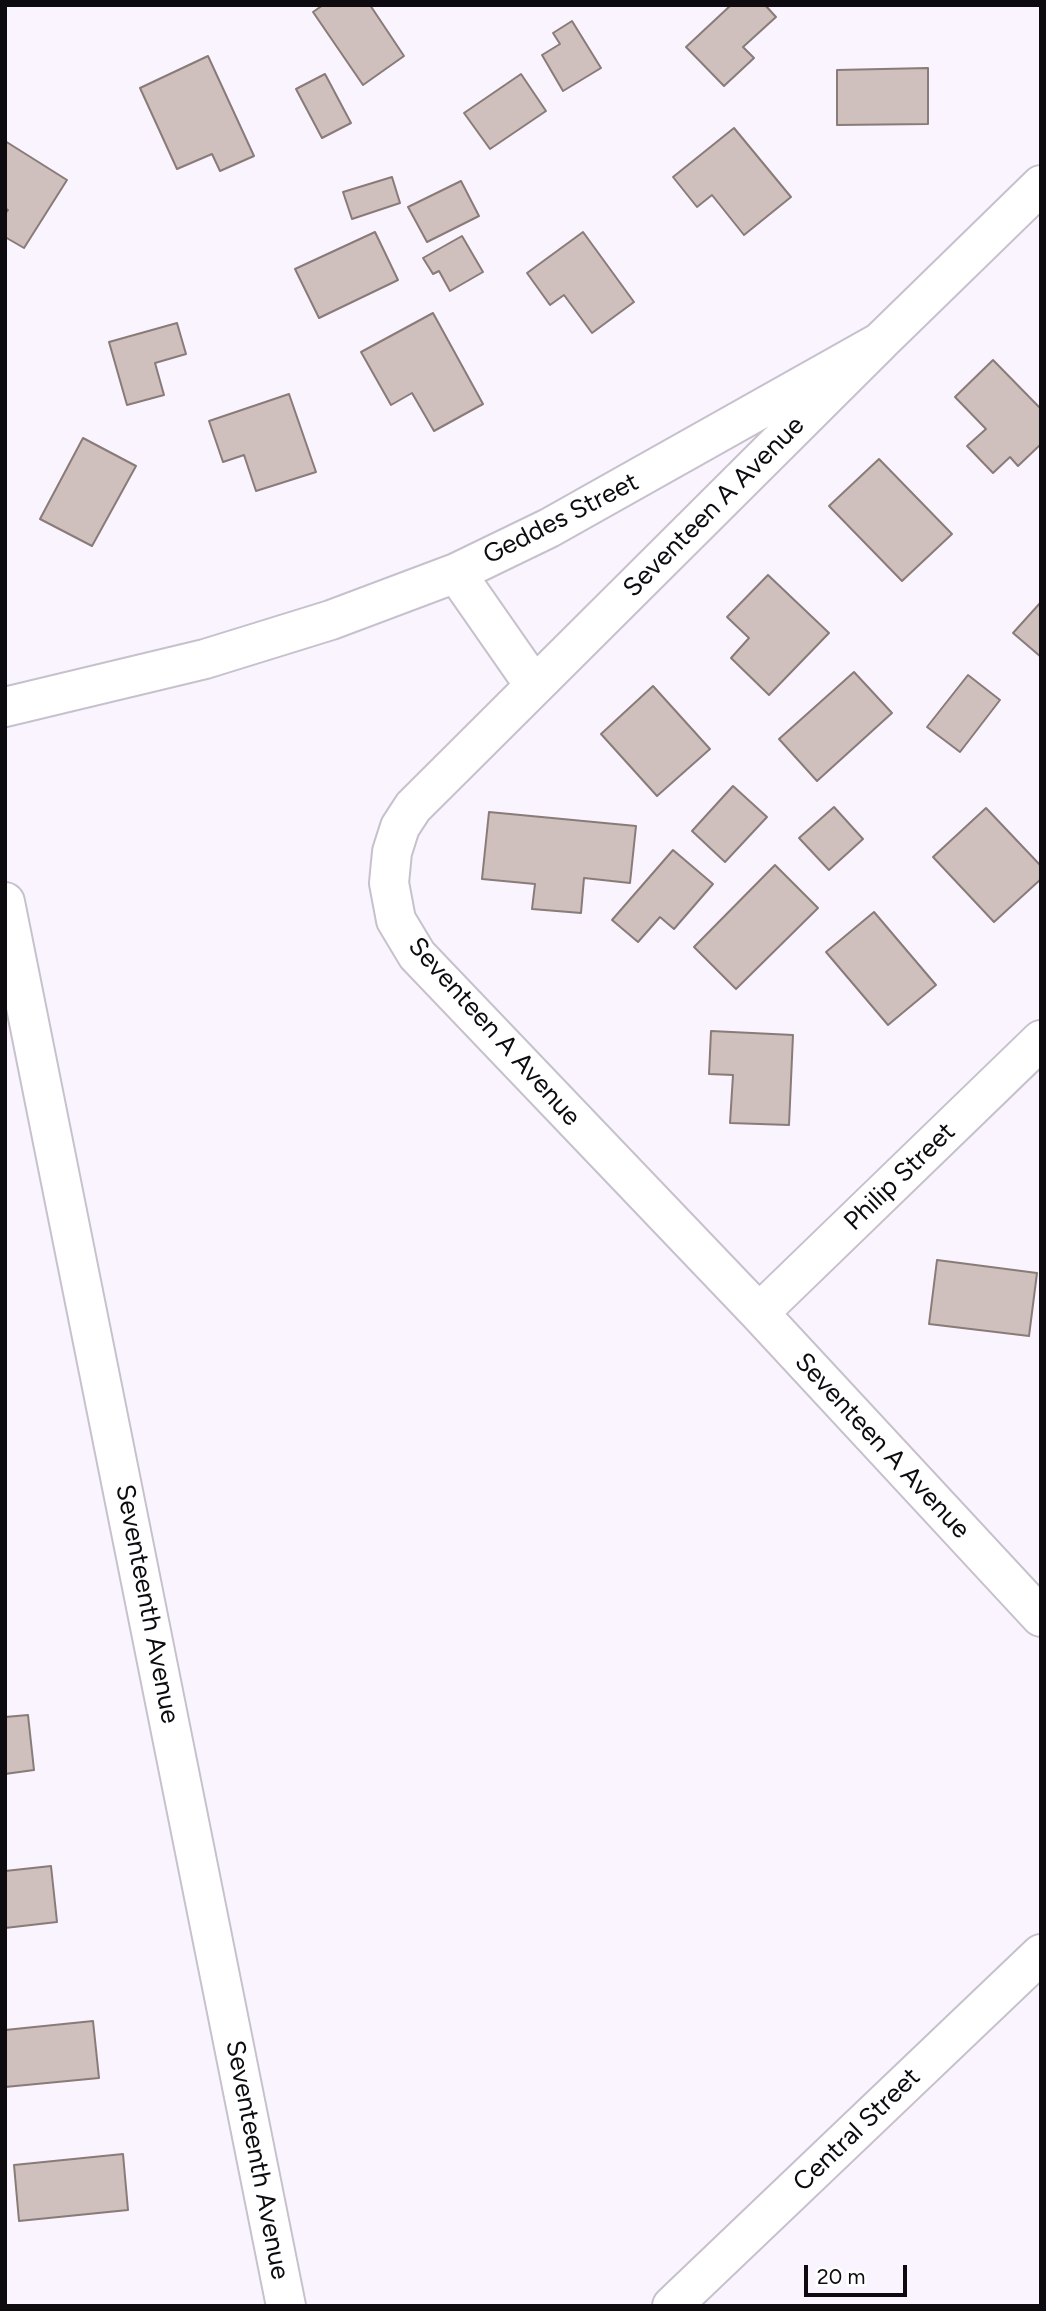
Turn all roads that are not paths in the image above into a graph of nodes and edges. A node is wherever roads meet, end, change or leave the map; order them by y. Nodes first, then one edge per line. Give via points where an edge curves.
1 (1041, 186) edge
2 (880, 342) junction
3 (456, 573) junction
4 (534, 685) junction
5 (5, 707) edge
6 (5, 902) edge
7 (1041, 1040) edge
8 (759, 1313) junction
9 (1041, 1617) edge
10 (1041, 1954) edge
11 (286, 2306) edge
12 (672, 2306) edge

1 - 2 street, Geddes Street
2 - 3 street, Geddes Street via 638,480
2 - 4 street, Seventeen A Avenue
3 - 4 street
3 - 5 street, Geddes Street via 265,642
4 - 8 street, Seventeen A Avenue via 413,807 400,827 389,883 396,920 417,956
6 - 11 street, Seventeenth Avenue
7 - 8 street, Philip Street
8 - 9 street, Seventeen A Avenue
10 - 12 street, Central Street

